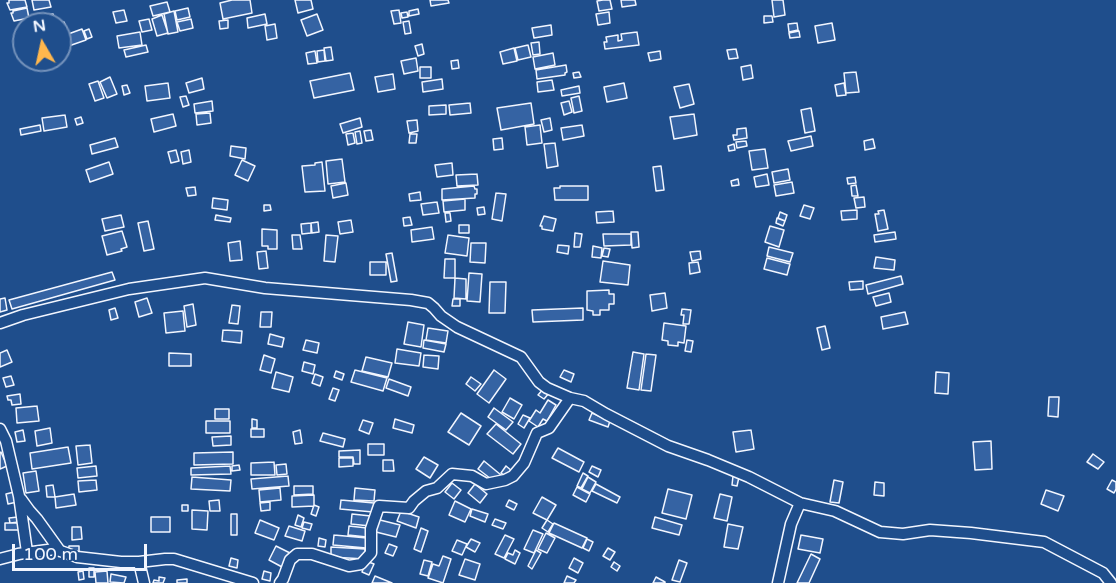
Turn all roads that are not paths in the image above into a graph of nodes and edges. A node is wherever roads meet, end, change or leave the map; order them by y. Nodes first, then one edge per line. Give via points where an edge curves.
1 (0, 323) edge
2 (570, 398) junction
3 (0, 429) edge
4 (19, 496) junction
5 (800, 503) junction
6 (60, 550) junction
7 (18, 554) junction
8 (0, 559) edge
9 (139, 562) junction
10 (144, 583) edge
11 (253, 583) edge
12 (280, 583) edge
13 (778, 583) edge
14 (1111, 583) edge

1 - 2 street via 129,289 205,278 265,288 411,300 428,303 457,327 521,357 538,382
2 - 5 street via 584,400 669,446 749,477
2 - 12 street via 549,428 537,433 524,463 513,476 486,484 471,476 452,474 409,508 379,506 370,529 371,553 362,564 349,566 312,554 297,554 290,560
3 - 4 street
4 - 6 street
4 - 7 street via 27,552
5 - 13 street via 791,524
5 - 14 street via 835,511 880,532 930,530 1044,542 1103,573
6 - 7 street
6 - 9 street via 77,557
7 - 8 street
9 - 10 street
9 - 11 street via 174,559

